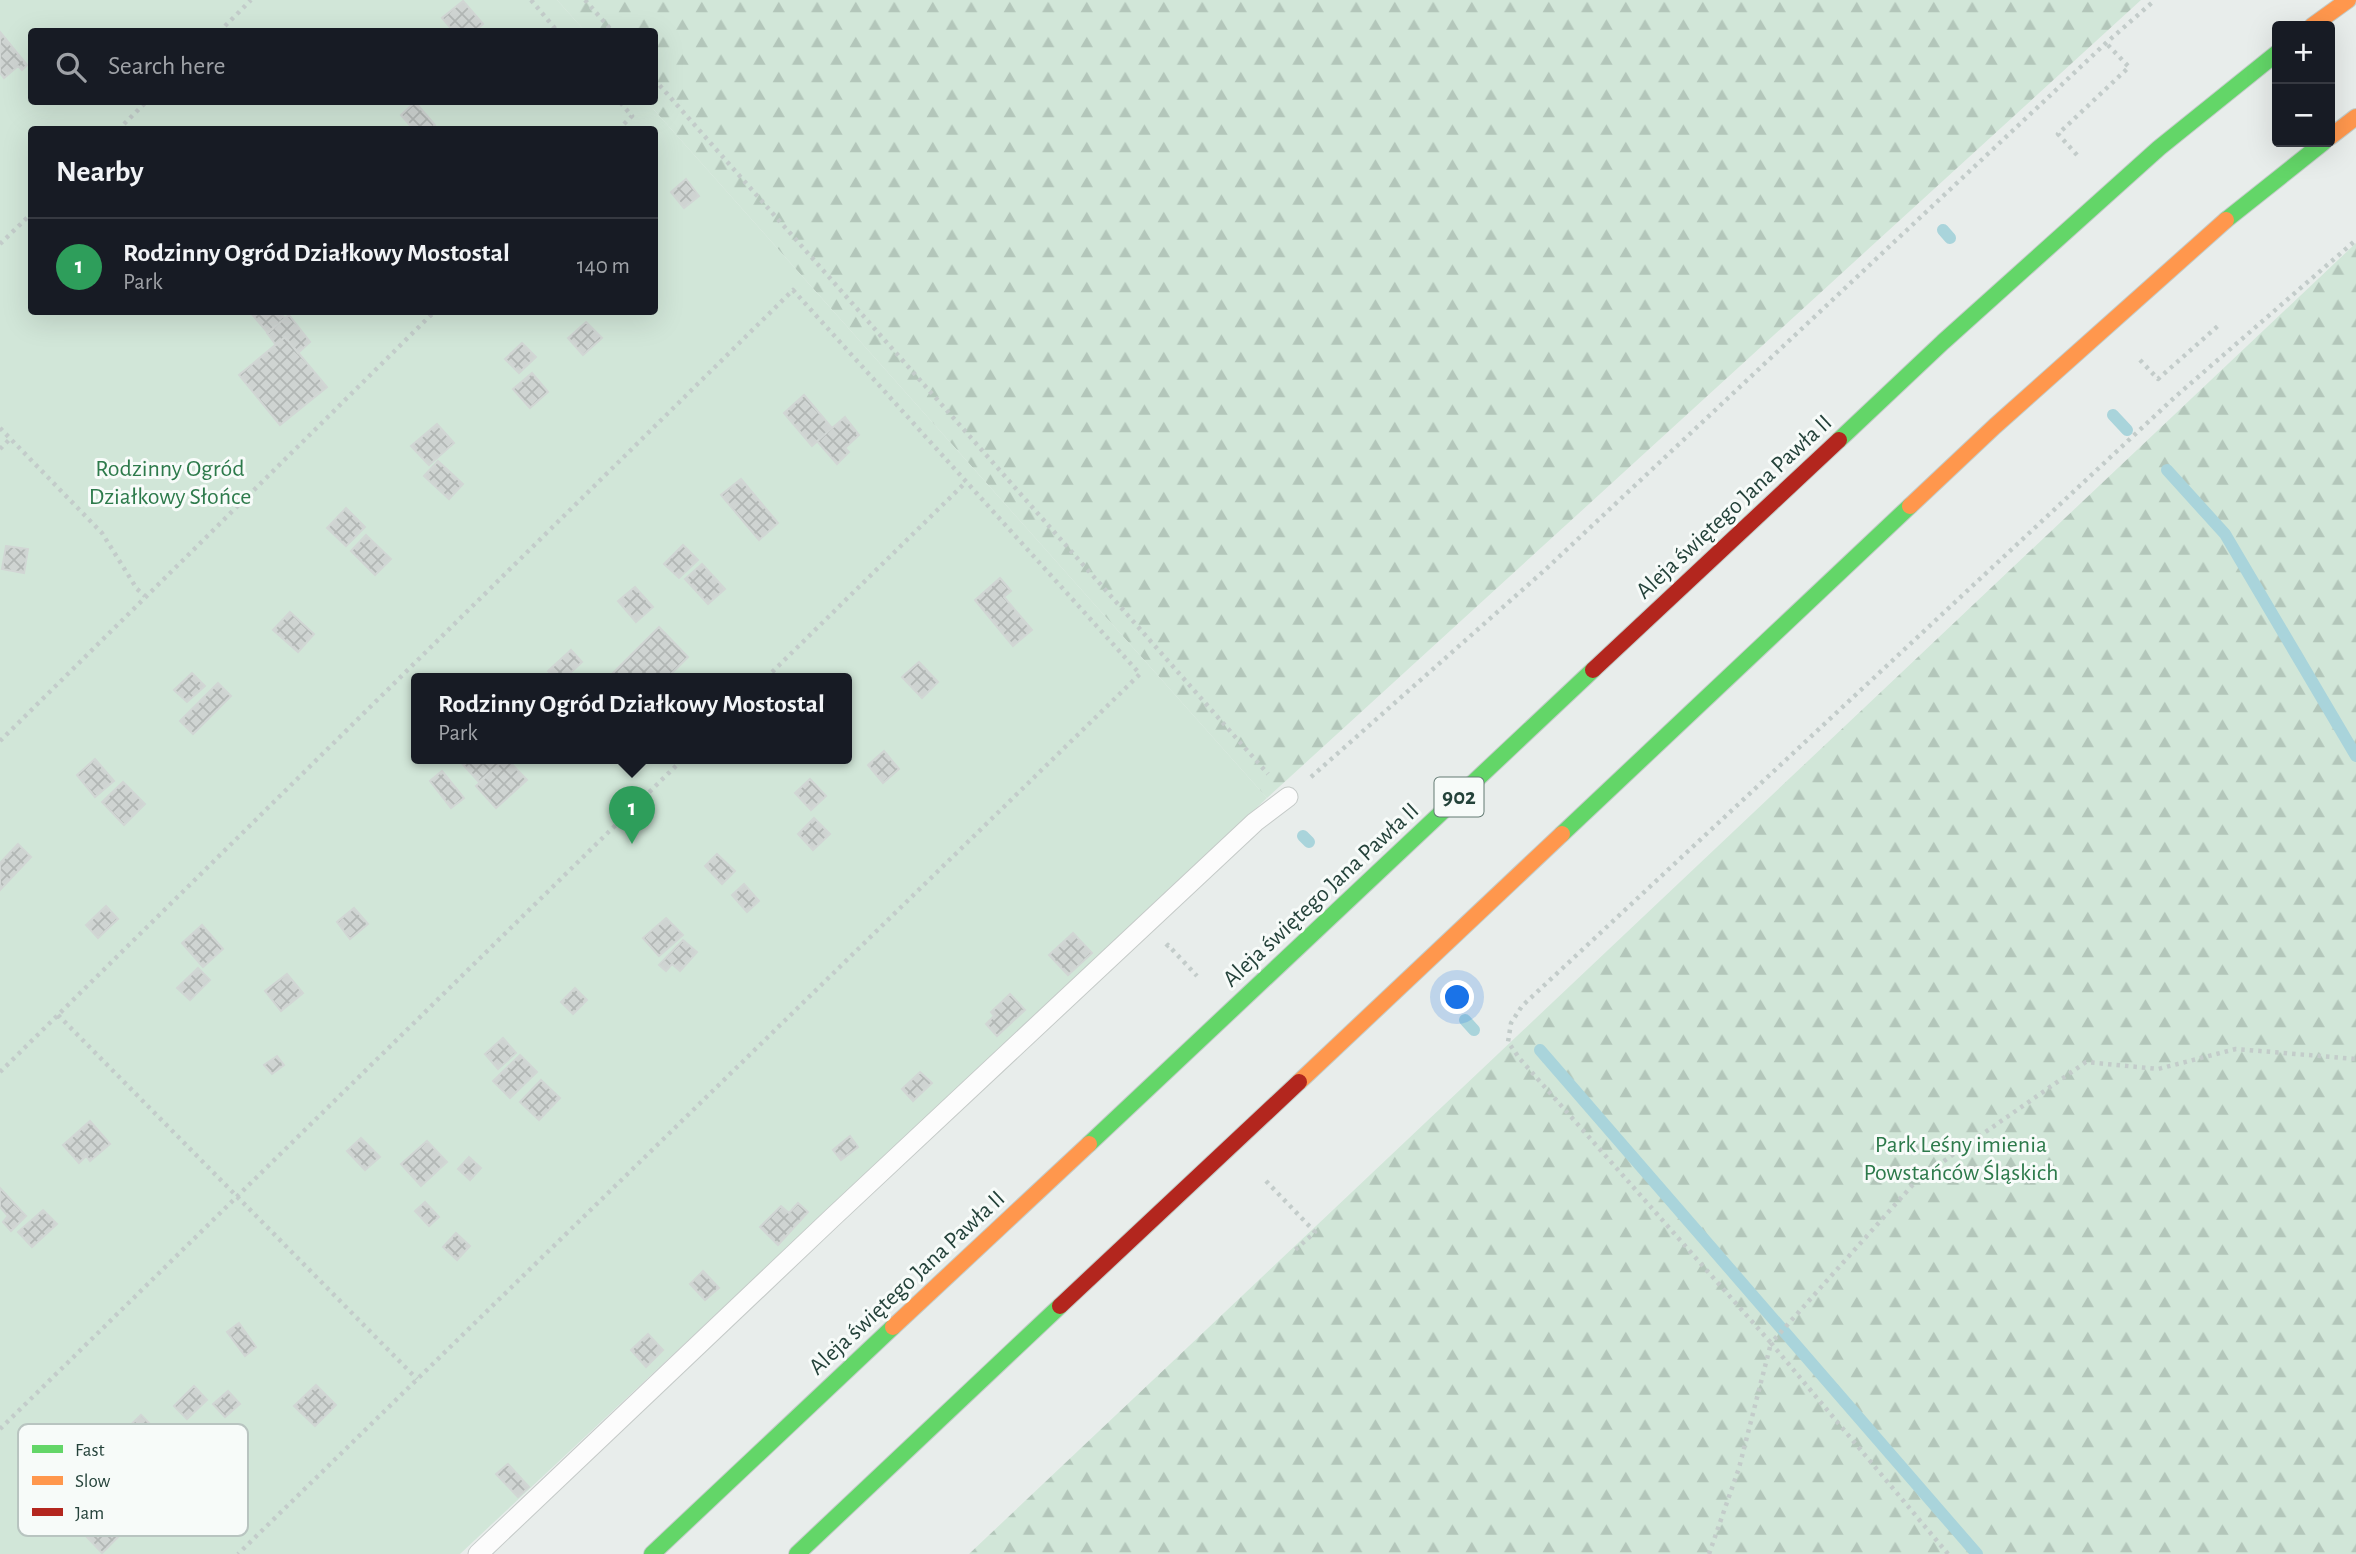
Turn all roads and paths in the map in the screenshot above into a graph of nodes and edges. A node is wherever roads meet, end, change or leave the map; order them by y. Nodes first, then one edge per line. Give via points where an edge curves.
1 (251, 0) edge
2 (531, 0) edge
3 (585, 0) edge
4 (2155, 0) edge
5 (2348, 0) edge
6 (2319, 21) edge
7 (223, 28) edge
8 (555, 28) edge
9 (609, 28) edge
10 (2106, 43) junction
11 (2272, 57) edge
12 (658, 84) edge
13 (143, 105) edge
14 (623, 105) edge
15 (2356, 117) edge
16 (122, 126) edge
17 (622, 126) edge
18 (2335, 133) edge
19 (2318, 147) edge
20 (2077, 155) dead end
21 (28, 217) edge
22 (2356, 240) edge
23 (0, 244) edge
24 (431, 315) edge
25 (2219, 324) dead end
26 (2140, 360) dead end
27 (0, 428) edge
28 (10, 439) junction
29 (0, 449) edge
30 (966, 482) junction
31 (146, 597) junction
32 (771, 673) edge
33 (0, 741) edge
34 (678, 764) edge
35 (1289, 797) junction
36 (1159, 954) dead end
37 (1197, 976) dead end
38 (58, 1014) junction
39 (2356, 1059) edge
40 (0, 1072) edge
41 (1266, 1181) dead end
42 (237, 1196) junction
43 (1295, 1250) dead end
44 (1771, 1343) junction
45 (417, 1379) junction
46 (0, 1429) edge
47 (238, 1554) edge
48 (478, 1554) edge
49 (652, 1554) edge
50 (797, 1554) edge
51 (1709, 1554) edge
52 (1948, 1554) edge

1 - 7 path
2 - 8 path
3 - 9 path
4 - 10 path
5 - 6 main road
10 - 20 path via 2129,67 2058,134
10 - 35 path via 1546,569
11 - 49 main road, Aleja świętego Jana Pawła II / 902 via 2160,148 1943,342
12 - 35 path
13 - 16 path
14 - 17 path via 632,116
15 - 18 main road
19 - 50 main road via 2217,226 1995,426
21 - 23 path
22 - 44 path via 2175,397 1522,1006 1511,1023 1507,1042 1520,1059
24 - 31 path
25 - 26 path via 2158,379
27 - 28 path
28 - 29 path
28 - 31 path via 102,533
30 - 32 path
30 - 38 path via 793,290
30 - 45 path via 1140,674
31 - 33 path
34 - 42 path
35 - 48 lane via 1245,831
36 - 37 path via 1168,945
38 - 40 path
38 - 42 path
39 - 44 path via 2236,1049 2158,1069 2086,1062 1918,1179
41 - 43 path via 1315,1231
42 - 45 path
42 - 46 path
44 - 51 path via 1739,1468
44 - 52 path
45 - 47 path

